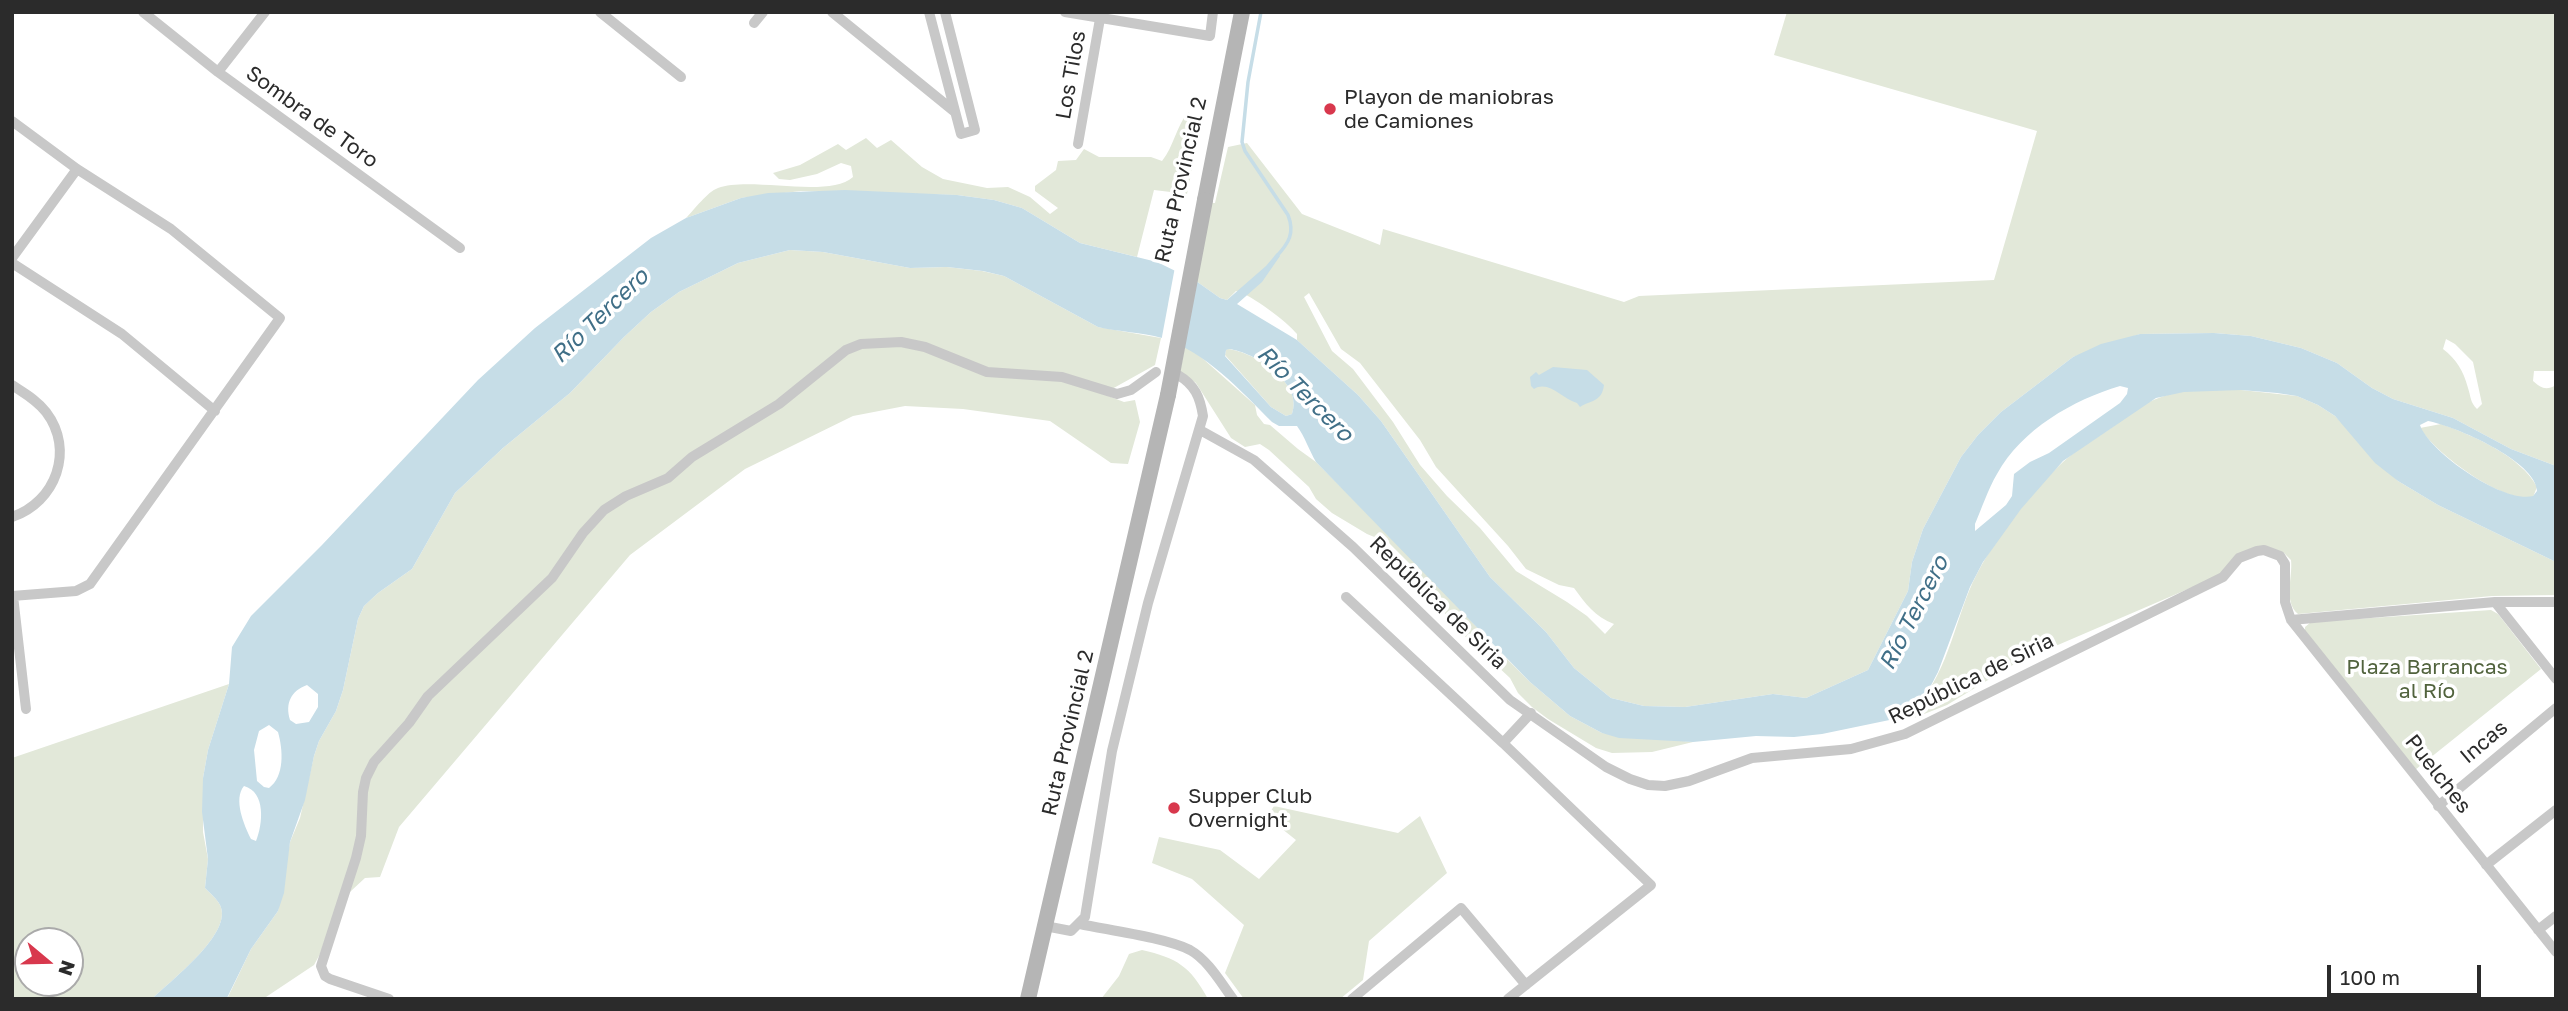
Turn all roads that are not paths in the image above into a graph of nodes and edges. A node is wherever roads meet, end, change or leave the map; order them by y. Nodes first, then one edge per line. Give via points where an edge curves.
1 (143, 12) edge
2 (265, 12) edge
3 (600, 12) edge
4 (762, 12) edge
5 (832, 12) edge
6 (945, 12) edge
7 (1065, 12) edge
8 (1213, 12) edge
9 (1242, 12) edge
10 (932, 13) edge
11 (1101, 15) edge
12 (754, 23) dead end
13 (218, 72) junction
14 (681, 77) dead end
15 (955, 112) junction
16 (12, 121) edge
17 (1078, 144) dead end
18 (77, 169) junction
19 (460, 248) dead end
20 (12, 261) edge
21 (1156, 372) dead end
22 (1178, 375) dead end
23 (12, 385) edge
24 (215, 411) junction
25 (1200, 430) junction
26 (12, 517) edge
27 (13, 596) edge
28 (1346, 597) dead end
29 (2495, 602) junction
30 (2556, 602) edge
31 (2291, 620) junction
32 (2556, 679) edge
33 (2556, 708) edge
34 (26, 709) dead end
35 (1531, 713) junction
36 (1503, 743) junction
37 (2438, 806) junction
38 (2556, 810) edge
39 (2486, 865) junction
40 (2556, 916) edge
41 (1080, 924) junction
42 (1045, 926) junction
43 (2538, 930) junction
44 (2556, 952) edge
45 (1526, 985) junction
46 (389, 999) edge
47 (1028, 999) edge
48 (1233, 999) edge
49 (1352, 999) edge
50 (1508, 999) edge

1 - 13 street, Sombra de Toro
2 - 13 street
3 - 14 street
4 - 12 street
5 - 15 street
6 - 15 street via 975,130 961,134
7 - 11 street
8 - 11 street via 1209,36
9 - 42 main road, Ruta Provincial 2, bridge via 1199,199 1150,476
10 - 15 street
11 - 17 street, Los Tilos
13 - 19 street, Sombra de Toro
16 - 18 street
18 - 20 street
18 - 24 street via 171,229 280,318
20 - 24 street via 114,328
21 - 46 street via 1117,394 1062,377 988,372 901,342 860,344 668,478 604,510 552,578 428,696 366,778 356,858 321,966 330,979
22 - 25 street via 1191,384 1201,401
23 - 26 street via 48,414 60,455 52,486 43,498
24 - 27 street via 90,584 76,591
25 - 35 street, República de Siria via 1254,460 1353,547 1510,700
25 - 41 street via 1148,603 1112,751 1087,906
27 - 34 street
28 - 36 street
29 - 30 street
29 - 31 street
29 - 32 street
31 - 35 street, República de Siria via 2285,602 2285,564 2280,556 2257,551 2238,558 2222,577 1905,734 1852,749 1752,758 1665,786 1648,785 1606,767
31 - 37 street, Puelches
33 - 37 street, Incas
35 - 36 street
36 - 45 street via 1651,885
37 - 39 street, Puelches
38 - 39 street
39 - 43 street, Puelches
40 - 43 street
41 - 42 street via 1071,931
41 - 48 street via 1190,950
42 - 47 main road, Ruta Provincial 2
43 - 44 street, Puelches
45 - 49 street via 1461,908
45 - 50 street

